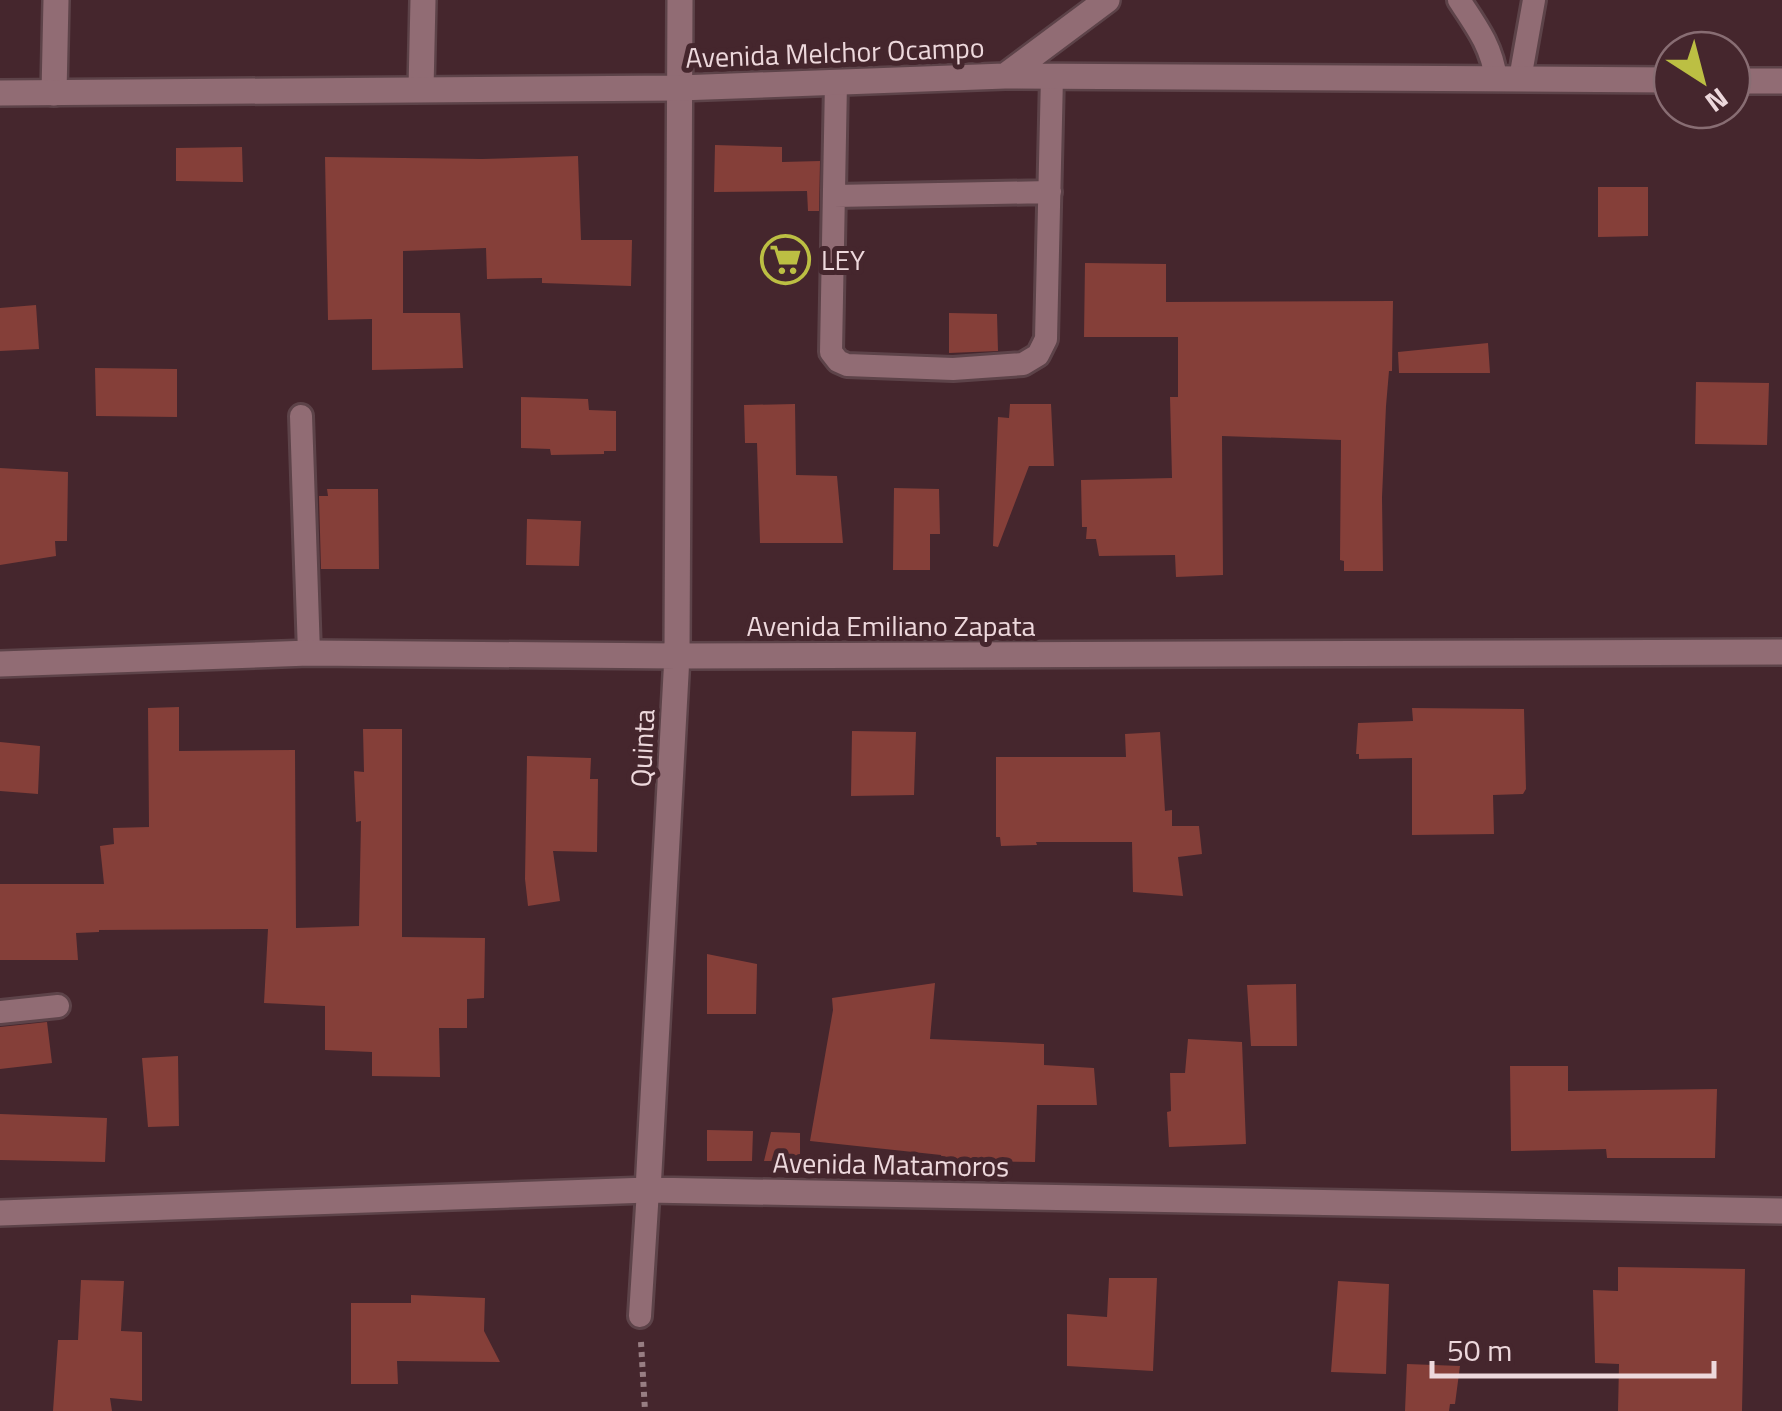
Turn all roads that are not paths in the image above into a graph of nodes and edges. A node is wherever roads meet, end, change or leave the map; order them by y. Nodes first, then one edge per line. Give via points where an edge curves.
1 (56, 0) edge
2 (423, 0) edge
3 (680, 0) edge
4 (1106, 0) edge
5 (1459, 0) edge
6 (1534, 0) edge
7 (1005, 76) junction
8 (1052, 76) junction
9 (1508, 80) junction
10 (1652, 80) edge
11 (1752, 81) edge
12 (1782, 81) edge
13 (836, 82) junction
14 (422, 88) junction
15 (679, 88) junction
16 (0, 93) edge
17 (54, 94) junction
18 (1050, 192) junction
19 (834, 196) junction
20 (301, 416) dead end
21 (1782, 652) edge
22 (309, 653) junction
23 (677, 656) junction
24 (0, 664) edge
25 (58, 1006) dead end
26 (0, 1012) edge
27 (648, 1190) junction
28 (1782, 1211) edge
29 (0, 1213) edge
30 (640, 1316) road end

1 - 17 street
2 - 14 street
3 - 15 street, Quinta
4 - 7 street
5 - 9 lane
6 - 9 lane
7 - 8 street, Avenida Melchor Ocampo
7 - 13 street, Avenida Melchor Ocampo
8 - 9 street, Avenida Melchor Ocampo
8 - 18 lane
9 - 10 street, Avenida Melchor Ocampo
11 - 12 street
13 - 15 street, Avenida Melchor Ocampo
13 - 19 lane
14 - 15 street, Avenida Melchor Ocampo
14 - 17 street, Avenida Melchor Ocampo
15 - 23 street, Quinta
16 - 17 street, Avenida Melchor Ocampo
18 - 19 lane
18 - 19 lane via 1046,339 1038,355 1023,364 953,368 848,365 830,352
20 - 22 lane
21 - 23 street, Avenida Emiliano Zapata
22 - 23 street, Avenida Emiliano Zapata
22 - 24 street, Avenida Emiliano Zapata
23 - 27 street, Quinta
25 - 26 lane
27 - 28 street, Avenida Matamoros
27 - 29 street, Avenida Matamoros
27 - 30 lane, Quinta

